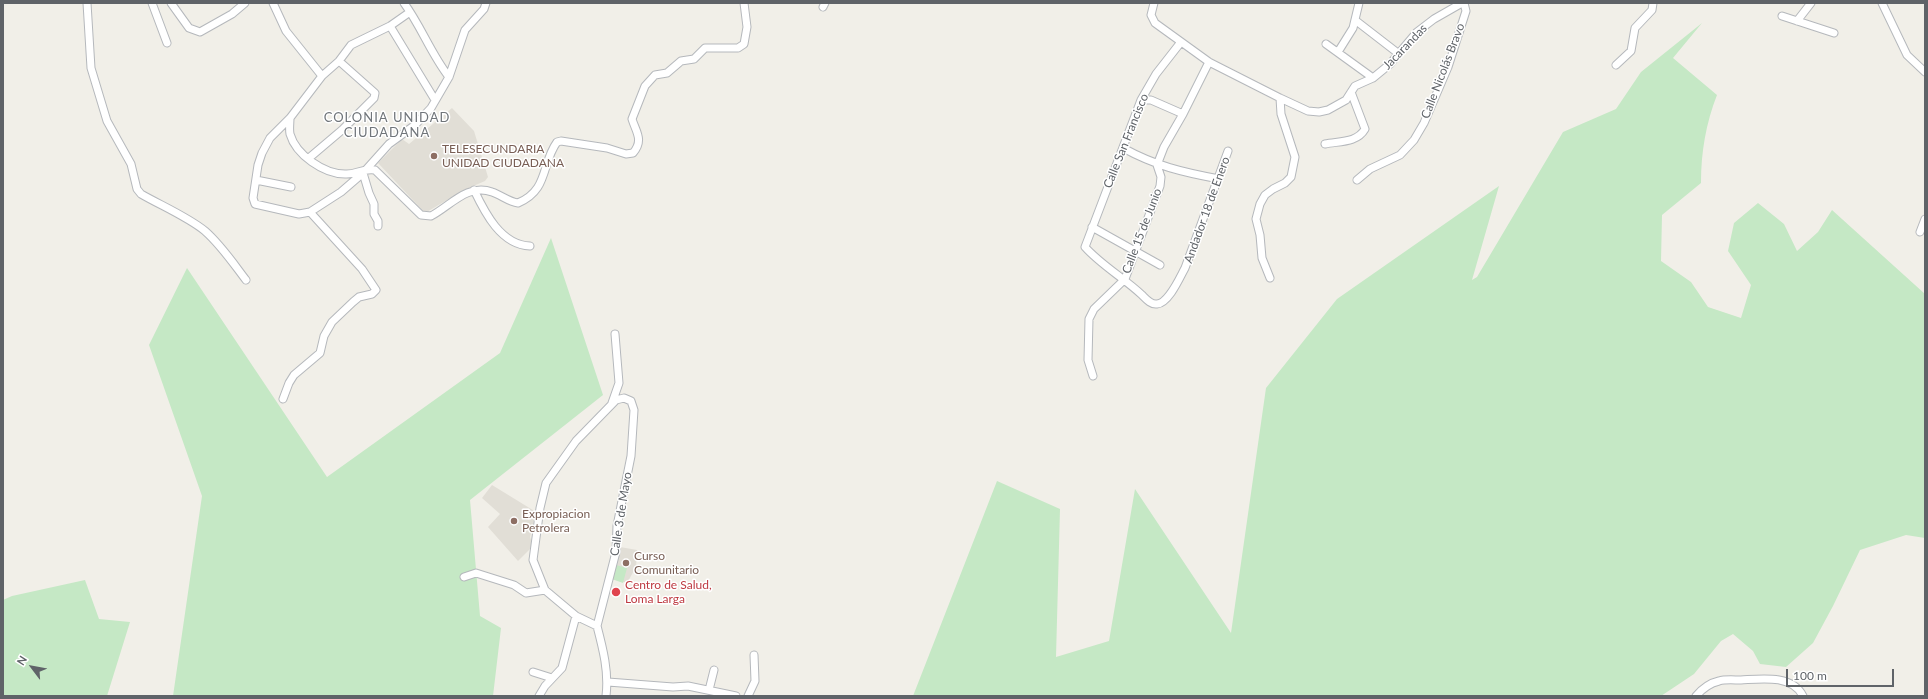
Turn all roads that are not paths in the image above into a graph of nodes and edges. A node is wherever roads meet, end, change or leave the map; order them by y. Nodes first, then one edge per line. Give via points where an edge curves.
1 (87, 3) edge
2 (152, 3) edge
3 (171, 3) edge
4 (246, 3) edge
5 (273, 3) edge
6 (404, 3) edge
7 (486, 3) edge
8 (744, 3) edge
9 (1154, 3) edge
10 (1359, 3) edge
11 (1463, 3) edge
12 (1653, 3) edge
13 (1811, 3) edge
14 (1882, 3) edge
15 (410, 12) junction
16 (1782, 16) dead end
17 (1355, 20) junction
18 (1797, 21) junction
19 (390, 26) junction
20 (1834, 33) dead end
21 (1181, 42) junction
22 (167, 43) dead end
23 (1326, 44) dead end
24 (1338, 52) junction
25 (1399, 54) junction
26 (338, 61) junction
27 (1209, 62) junction
28 (1616, 65) dead end
29 (1925, 72) edge
30 (322, 76) junction
31 (449, 77) junction
32 (1373, 78) junction
33 (1351, 92) junction
34 (1280, 98) junction
35 (436, 100) junction
36 (1141, 100) junction
37 (1183, 114) junction
38 (290, 118) junction
39 (1326, 144) dead end
40 (1123, 148) junction
41 (1228, 151) dead end
42 (309, 158) junction
43 (1157, 165) junction
44 (365, 171) junction
45 (1219, 179) junction
46 (256, 180) junction
47 (1357, 180) dead end
48 (292, 187) dead end
49 (474, 190) junction
50 (310, 212) junction
51 (1925, 219) edge
52 (378, 226) dead end
53 (1092, 227) junction
54 (1920, 232) dead end
55 (530, 246) dead end
56 (1085, 248) joint
57 (1134, 251) junction
58 (1160, 265) dead end
59 (1270, 278) dead end
60 (1125, 279) junction
61 (246, 280) dead end
62 (615, 334) dead end
63 (1093, 376) dead end
64 (283, 399) dead end
65 (611, 405) junction
66 (464, 578) dead end
67 (545, 590) junction
68 (576, 616) junction
69 (597, 626) junction
70 (754, 655) dead end
71 (714, 670) dead end
72 (533, 672) dead end
73 (552, 678) junction
74 (608, 682) junction
75 (709, 690) junction
76 (539, 696) edge
77 (606, 696) edge
78 (736, 696) edge
79 (748, 696) edge
80 (1696, 696) edge
81 (1803, 696) edge

1 - 61 street via 91,68 107,121 131,164 137,189 141,194 204,230 218,243
2 - 22 street
3 - 4 street via 189,28 200,32
5 - 30 street via 286,31
6 - 15 street
7 - 31 street via 484,9 465,30
8 - 49 street via 747,26 744,44 738,48 705,48 694,59 681,61 667,73 655,75 645,86 632,119 638,132 638,145 633,153 557,142 542,181 537,189 522,201 514,202 492,192
9 - 21 street via 1152,20
10 - 17 street
11 - 25 street, Jacarandas via 1417,32
11 - 47 street, Calle Nicolás Bravo via 1466,11 1448,67 1414,140 1400,155 1370,169
12 - 28 street via 1652,10 1635,28 1631,51
13 - 18 street
14 - 29 street via 1907,55
15 - 19 street
15 - 31 street
16 - 18 street
17 - 24 street
17 - 25 street
18 - 20 street
19 - 26 street via 351,46
19 - 35 street
21 - 27 street
21 - 36 street, Calle San Francisco via 1156,74
23 - 24 street
24 - 32 street
25 - 32 street, Jacarandas
26 - 30 street
26 - 42 street via 375,93 374,98
27 - 34 street
27 - 37 street
30 - 38 street
31 - 35 street
32 - 33 street, Jacarandas via 1355,86
33 - 34 street, Jacarandas via 1346,100 1319,112 1308,111
33 - 39 street via 1365,129 1362,134 1350,141
34 - 59 street via 1281,114 1295,158 1291,177 1265,195 1256,219 1262,258
35 - 44 street via 415,125 388,144
36 - 37 street via 1151,100
36 - 40 street, Calle San Francisco
37 - 43 street
38 - 42 street via 290,134 295,145
38 - 46 street via 260,150
40 - 43 street
40 - 53 street, Calle San Francisco
41 - 45 street, Andador 18 de Enero
42 - 44 street via 324,170 333,173
43 - 45 street
43 - 57 street, Calle 15 de Junio via 1161,176 1160,186
44 - 49 street via 375,170 422,215 431,216 450,202
44 - 50 street via 341,192
44 - 52 street
45 - 60 street, Andador 18 de Enero via 1185,268 1165,301 1158,304 1150,302
46 - 48 street
46 - 50 street via 253,198 255,204 300,214
49 - 55 street via 506,238 520,245
50 - 64 street via 362,269 376,290 372,294 359,297 332,322 324,336 320,353 294,375
51 - 54 street
53 - 56 street, Calle San Francisco
53 - 57 street
56 - 60 street, Andador 18 de Enero
57 - 58 street
57 - 60 street, Calle 15 de Junio
60 - 63 street, Calle 15 de Junio via 1094,309 1089,319 1088,360
62 - 65 street via 619,383
65 - 67 street via 576,441 546,483 533,560
65 - 69 street, Calle 3 de Mayo via 616,400 624,398 631,401 634,410 631,456 617,526 616,552
66 - 67 street via 476,573 514,585 526,592
67 - 68 street
68 - 69 street
68 - 73 street via 562,668
69 - 74 street
70 - 79 street via 755,682
71 - 75 street
72 - 73 street
73 - 76 street
74 - 75 street via 688,686
74 - 77 street
75 - 78 street
80 - 81 street via 1707,685 1720,680 1768,678 1789,683

